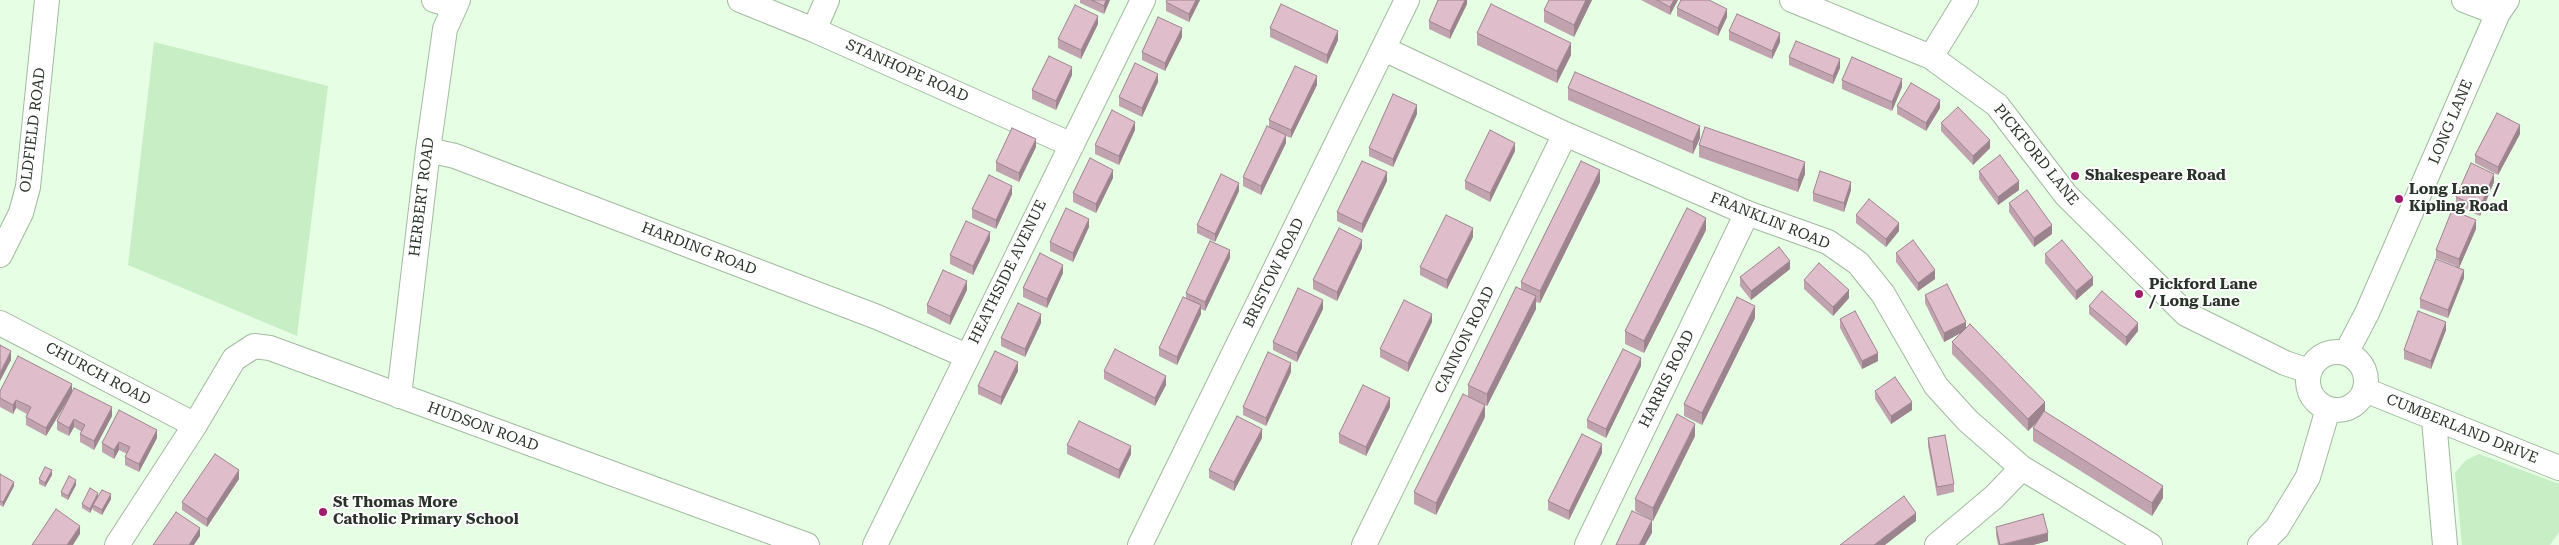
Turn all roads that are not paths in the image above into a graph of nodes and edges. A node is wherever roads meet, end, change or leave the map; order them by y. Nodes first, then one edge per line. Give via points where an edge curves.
1 (47, 0) edge
2 (740, 0) edge
3 (827, 0) edge
4 (1143, 0) edge
5 (1407, 0) edge
6 (1792, 0) edge
7 (1966, 0) edge
8 (2464, 0) edge
9 (449, 2) edge
10 (2502, 6) edge
11 (814, 30) junction
12 (1384, 49) junction
13 (1931, 57) junction
14 (1565, 134) junction
15 (1072, 145) junction
16 (428, 150) junction
17 (1747, 213) junction
18 (0, 255) edge
19 (0, 323) edge
20 (2346, 353) junction
21 (967, 356) junction
22 (2309, 371) junction
23 (2365, 390) junction
24 (398, 396) junction
25 (2328, 409) junction
26 (2434, 420) junction
27 (195, 425) junction
28 (2022, 468) junction
29 (2559, 468) edge
30 (116, 545) edge
31 (806, 545) edge
32 (875, 545) edge
33 (1140, 545) edge
34 (1364, 545) edge
35 (1587, 545) edge
36 (1937, 545) edge
37 (2150, 545) edge
38 (2260, 545) edge
39 (2445, 545) edge

1 - 18 street, OLDFIELD ROAD via 28,187 21,214
2 - 11 street, STANHOPE ROAD
3 - 11 street
4 - 15 street, HEATHSIDE AVENUE
5 - 12 street, BRISTOW ROAD
6 - 13 street, PICKFORD LANE
7 - 13 street
8 - 10 street
9 - 16 street, HERBERT ROAD
10 - 20 street, LONG LANE via 2367,314
11 - 15 street, STANHOPE ROAD
12 - 14 street, FRANKLIN ROAD
12 - 33 street, BRISTOW ROAD
13 - 22 street, PICKFORD LANE via 1997,105 2066,196 2186,314 2285,363
14 - 17 street, FRANKLIN ROAD
14 - 34 street, CANNON ROAD
15 - 21 street, HEATHSIDE AVENUE
16 - 21 street, HARDING ROAD via 455,156 794,285
16 - 24 street, HERBERT ROAD
17 - 28 street, FRANKLIN ROAD via 1828,242 1858,263 1883,294 1936,386 1968,421
17 - 35 street, HARRIS ROAD
19 - 27 street, CHURCH ROAD
20 - 22 street via 2324,355
20 - 23 street via 2363,368
21 - 32 street, HEATHSIDE AVENUE
22 - 25 street via 2311,394
23 - 25 street via 2351,407
23 - 26 street, CUMBERLAND DRIVE
24 - 27 street, HUDSON ROAD via 270,348 254,346 234,359
24 - 31 street, HUDSON ROAD
25 - 38 street via 2308,477 2277,528
26 - 29 street, CUMBERLAND DRIVE
26 - 39 street
27 - 30 street
28 - 36 street via 1994,497
28 - 37 street, FRANKLIN ROAD

